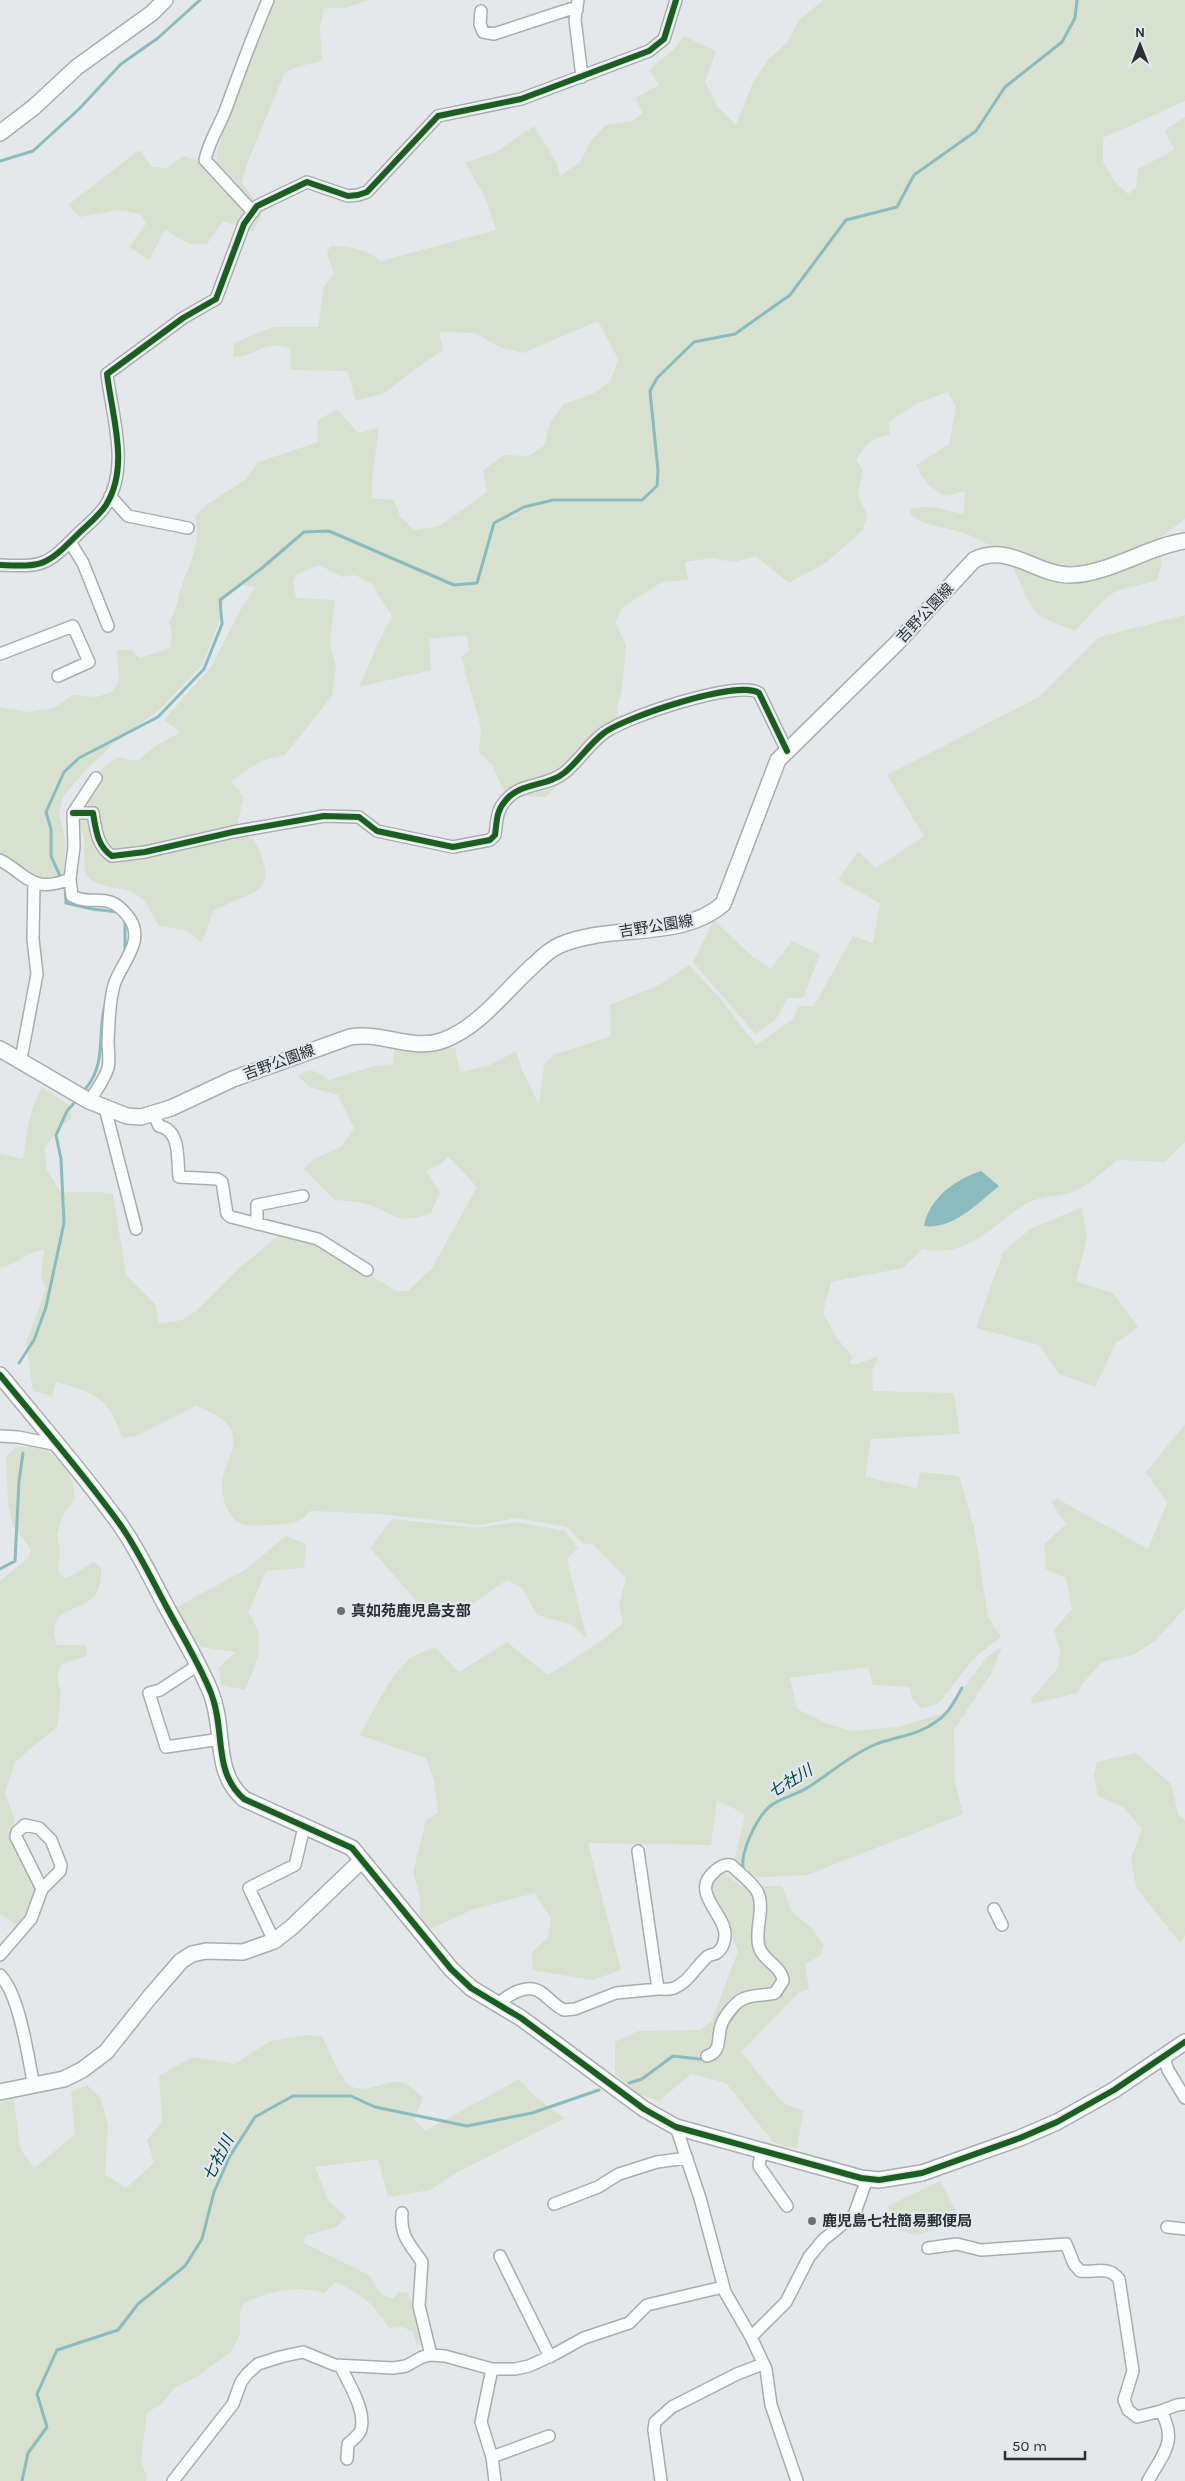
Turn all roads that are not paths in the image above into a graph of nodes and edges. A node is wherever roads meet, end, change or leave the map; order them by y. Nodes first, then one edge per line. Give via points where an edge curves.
1 (165, 0) edge
2 (268, 0) edge
3 (676, 0) edge
4 (577, 5) edge
5 (482, 11) dead end
6 (582, 77) junction
7 (0, 133) edge
8 (253, 212) junction
9 (110, 496) junction
10 (188, 528) dead end
11 (1185, 541) edge
12 (70, 542) junction
13 (0, 565) edge
14 (108, 626) dead end
15 (0, 654) edge
16 (58, 676) dead end
17 (786, 751) junction
18 (96, 778) dead end
19 (73, 813) junction
20 (0, 860) edge
21 (70, 879) junction
22 (34, 883) junction
23 (0, 1049) edge
24 (21, 1059) junction
25 (89, 1101) junction
26 (105, 1108) junction
27 (154, 1115) junction
28 (303, 1196) dead end
29 (257, 1224) junction
30 (136, 1229) dead end
31 (367, 1270) dead end
32 (0, 1375) edge
33 (0, 1436) edge
34 (58, 1445) junction
35 (198, 1665) junction
36 (221, 1739) junction
37 (304, 1828) junction
38 (638, 1851) dead end
39 (362, 1860) junction
40 (42, 1889) junction
41 (994, 1909) dead end
42 (1002, 1925) dead end
43 (274, 1941) junction
44 (0, 1955) edge
45 (0, 1975) edge
46 (658, 1990) junction
47 (497, 2005) junction
48 (1185, 2042) edge
49 (707, 2056) dead end
50 (1164, 2058) junction
51 (34, 2086) junction
52 (0, 2092) edge
53 (1185, 2098) edge
54 (676, 2127) junction
55 (761, 2151) junction
56 (687, 2158) junction
57 (868, 2179) junction
58 (554, 2204) dead end
59 (787, 2206) dead end
60 (402, 2213) dead end
61 (1166, 2227) dead end
62 (1185, 2229) edge
63 (928, 2248) dead end
64 (500, 2256) dead end
65 (724, 2287) junction
66 (751, 2337) junction
67 (431, 2355) junction
68 (550, 2357) junction
69 (763, 2364) junction
70 (340, 2365) junction
71 (492, 2370) junction
72 (1185, 2404) edge
73 (1161, 2411) junction
74 (549, 2436) dead end
75 (492, 2457) junction
76 (347, 2459) dead end
77 (173, 2481) edge
78 (495, 2481) edge
79 (661, 2481) edge
80 (797, 2481) edge
81 (1148, 2481) edge

1 - 7 street via 77,67
2 - 8 street via 245,52 206,160
3 - 6 street via 664,39 658,45
4 - 5 street via 494,34 483,32 480,24
4 - 6 street via 575,18
6 - 8 street via 521,99 438,116 367,192 348,196 307,182 274,196
8 - 9 street via 244,224 216,298 107,374 118,448 116,482
9 - 10 street via 128,516
9 - 12 street via 105,506
11 - 17 street, 吉野公園線 via 1149,550 1099,569 1069,575 1008,555 979,557 897,643
12 - 13 street via 38,566
12 - 14 street via 83,563
15 - 16 street via 73,626 89,662
17 - 19 street via 759,693 753,689 716,692 628,720 605,732 564,773 517,790 507,799 498,811 495,835 490,840 453,847 377,831 359,817 338,815 112,856 99,843 94,813
17 - 27 street, 吉野公園線 via 774,768 727,896 723,904 703,918 676,925 586,936 558,946 528,969 467,1028 444,1040 421,1044 363,1034 350,1037 233,1078
18 - 19 street
19 - 21 street via 74,847
20 - 22 street
21 - 22 street via 56,884
21 - 25 street via 72,896 79,900 104,899 111,902 128,916 134,930 131,954 113,987 108,1066 103,1081
22 - 24 street via 33,939 38,974
23 - 24 street, 吉野公園線
24 - 25 street, 吉野公園線
25 - 26 street, 吉野公園線
26 - 27 street, 吉野公園線 via 127,1116
26 - 30 street
27 - 29 street via 159,1126 172,1132 179,1177 222,1182 227,1214
28 - 29 street via 257,1205
29 - 31 street via 318,1239
32 - 34 street
33 - 34 street
34 - 35 street via 130,1539
35 - 36 street via 219,1716
35 - 36 street via 160,1690 149,1693 166,1747
36 - 37 street via 223,1766 234,1790 244,1799
37 - 39 street via 352,1848
37 - 43 street via 295,1865 249,1888
38 - 46 street
39 - 43 street
39 - 47 street via 450,1968 471,1988
40 - 40 street via 16,1837 25,1825 39,1828 51,1840 61,1861 60,1871
40 - 44 street via 30,1919
41 - 42 street
43 - 51 street via 243,1952 192,1954 155,1991 106,2052 64,2079
45 - 51 street via 18,2013
46 - 47 street via 616,1993 564,2010 540,1991 532,1989 508,1994
46 - 49 street via 673,1988 685,1981 709,1955 722,1948 724,1928 708,1900 707,1885 711,1874 722,1866 731,1865 757,1891 759,1947 781,1972 783,1981 775,1993 738,2002 721,2026 718,2048
47 - 54 street via 521,2018 644,2109
48 - 50 street
50 - 53 street
50 - 57 street via 1057,2122 1020,2138 922,2173 902,2178
51 - 52 street
54 - 55 street
54 - 56 street
55 - 57 street
55 - 59 street via 759,2166
56 - 58 street via 657,2162 619,2174 598,2187
56 - 65 street
57 - 66 street via 854,2215 823,2240 809,2257 786,2302
60 - 67 street via 404,2233 422,2262 419,2306
61 - 62 street
63 - 73 street via 957,2244 981,2250 1066,2244 1080,2270 1114,2273 1119,2279 1134,2371 1124,2400 1128,2410 1137,2417
64 - 68 street
65 - 66 street
65 - 68 street via 647,2305 628,2323 584,2338
66 - 69 street
67 - 70 street via 393,2368
67 - 71 street
68 - 71 street via 514,2369
69 - 79 street via 737,2374 661,2415 654,2430
69 - 80 street via 771,2405
70 - 76 street via 359,2408 362,2427 348,2444
70 - 77 street via 303,2352 258,2364 241,2382 233,2404
71 - 75 street via 481,2422
72 - 73 street
73 - 81 street via 1169,2427 1170,2439
74 - 75 street
75 - 78 street

